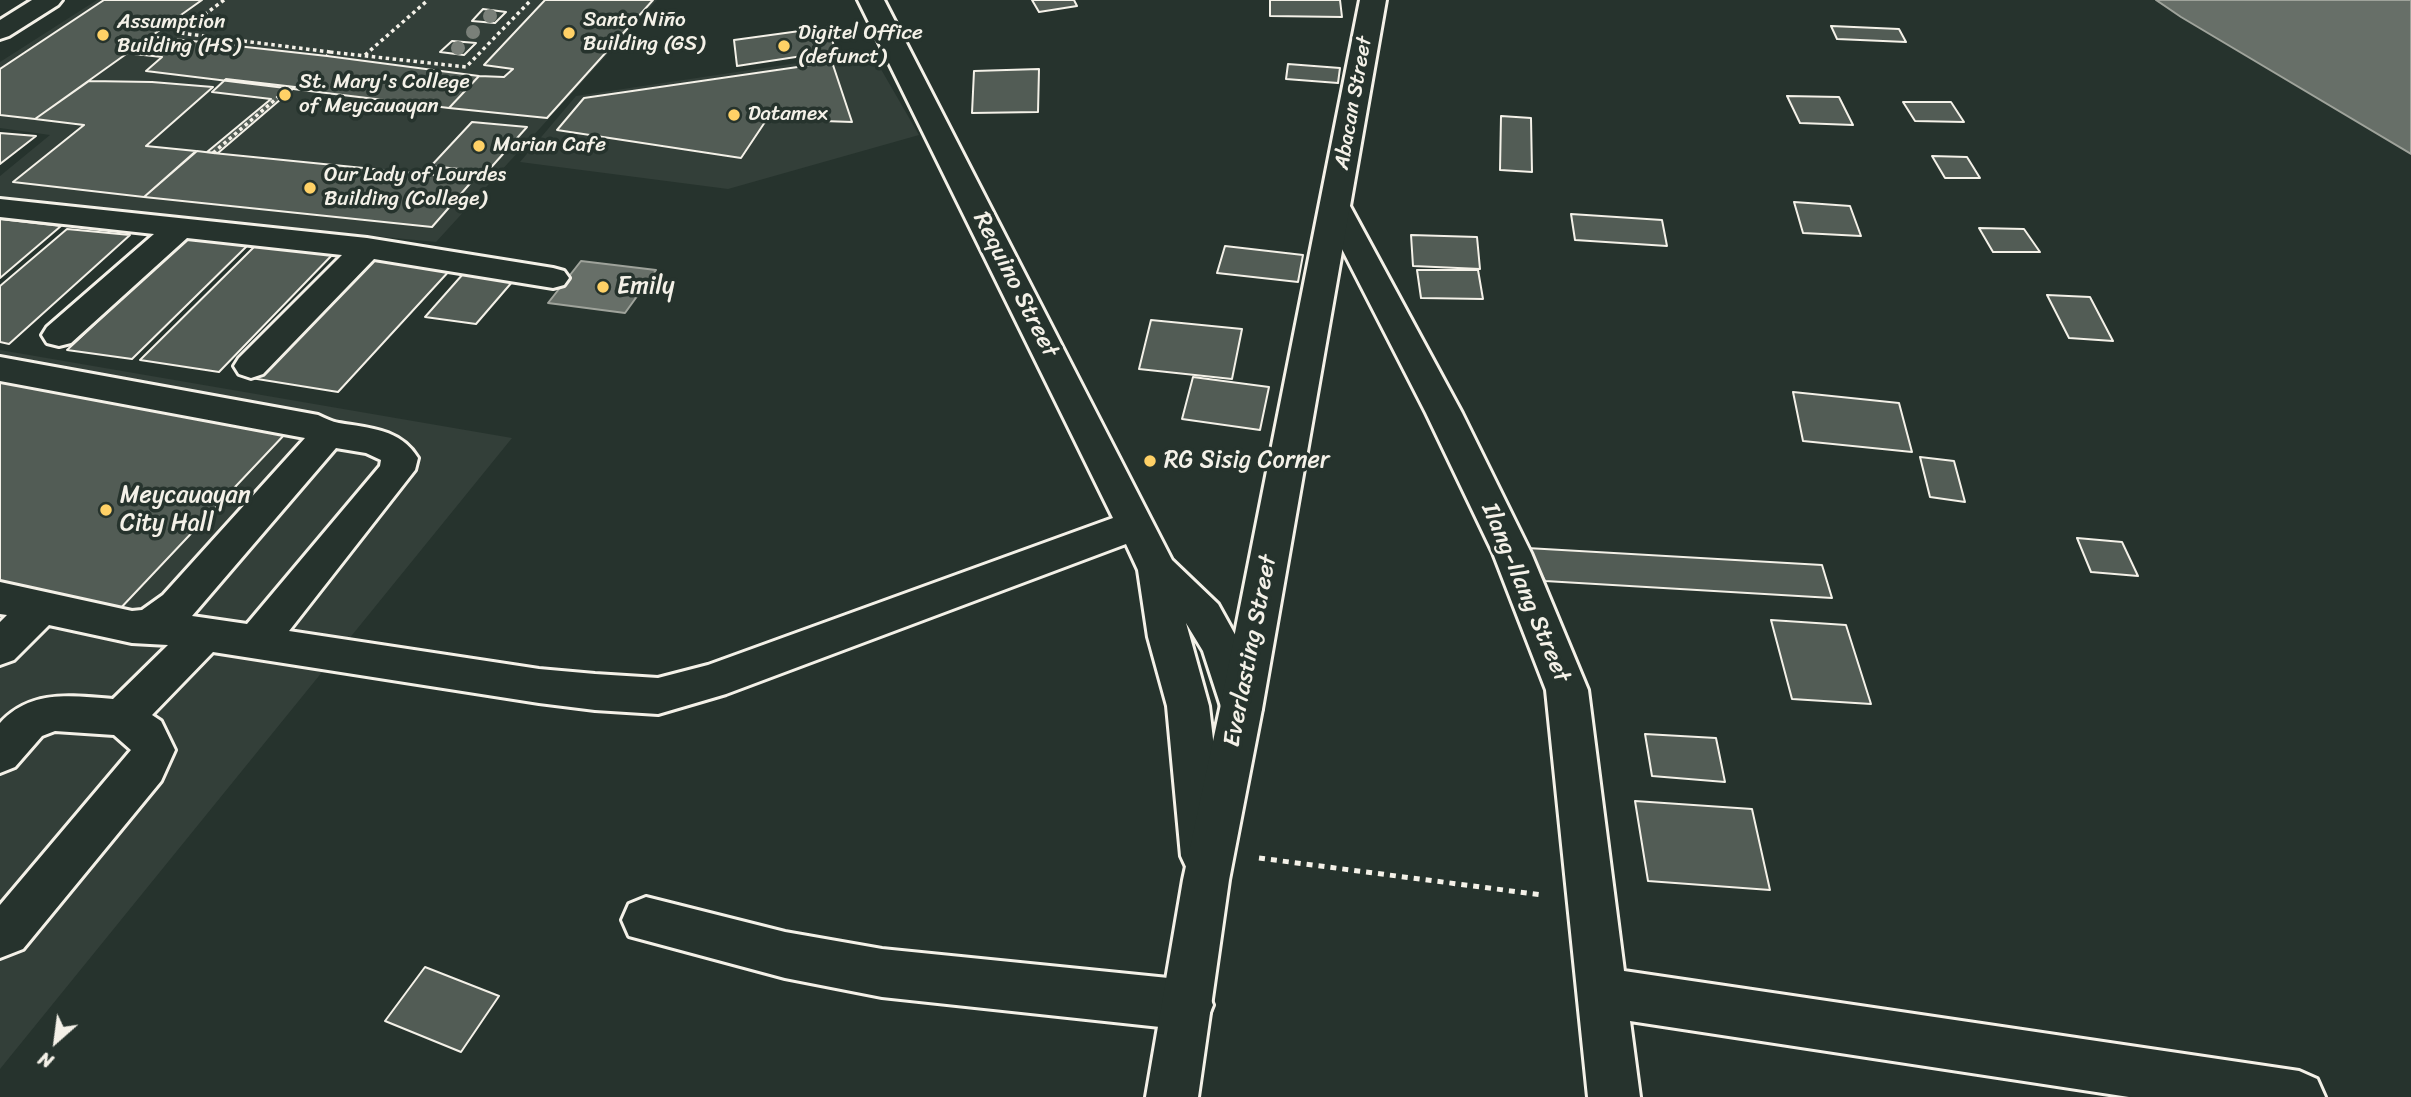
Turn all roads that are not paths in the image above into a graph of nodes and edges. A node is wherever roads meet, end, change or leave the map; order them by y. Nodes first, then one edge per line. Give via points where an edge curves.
1 (49, 0) edge
2 (871, 0) edge
3 (1373, 0) edge
4 (0, 31) edge
5 (1335, 206) junction
6 (0, 208) edge
7 (182, 226) junction
8 (367, 248) junction
9 (553, 278) dead end
10 (59, 335) dead end
11 (251, 366) dead end
12 (0, 369) edge
13 (324, 434) junction
14 (1136, 525) junction
15 (1158, 570) junction
16 (0, 598) edge
17 (41, 607) junction
18 (151, 626) junction
19 (206, 634) junction
20 (256, 642) junction
21 (0, 648) edge
22 (1241, 709) junction
23 (121, 718) junction
24 (0, 754) edge
25 (1209, 866) junction
26 (646, 920) dead end
27 (0, 935) edge
28 (1602, 992) junction
29 (1188, 1005) junction
30 (1172, 1097) edge
31 (1614, 1097) edge
32 (2299, 1097) edge

1 - 4 main road
2 - 14 main road, Requino Street
3 - 5 main road, Abacan Street
5 - 22 main road, Everlasting Street
5 - 28 main road, Ilang-Ilang Street via 1512,553 1567,690
6 - 7 main road
7 - 8 main road
7 - 10 main road
8 - 9 main road
8 - 11 main road
12 - 13 main road via 318,428
13 - 18 main road via 322,442 177,606
13 - 20 main road via 395,451 400,458 397,470
14 - 15 main road, Requino Street
14 - 20 main road via 711,682 657,696 539,686
15 - 22 main road, Requino Street via 1204,615 1223,649
15 - 25 main road, Requino Street via 1168,637 1188,706
16 - 17 main road
17 - 18 main road via 132,628
17 - 21 main road
18 - 19 main road
19 - 20 main road
19 - 23 main road
22 - 25 main road, Everlasting Street
23 - 24 main road via 54,713 27,723
23 - 27 main road via 146,734 153,750 145,766
25 - 29 main road, Everlasting Street
26 - 29 main road via 785,955 882,973
28 - 31 main road, Ilang-Ilang Street
28 - 32 main road
29 - 30 main road, Everlasting Street

